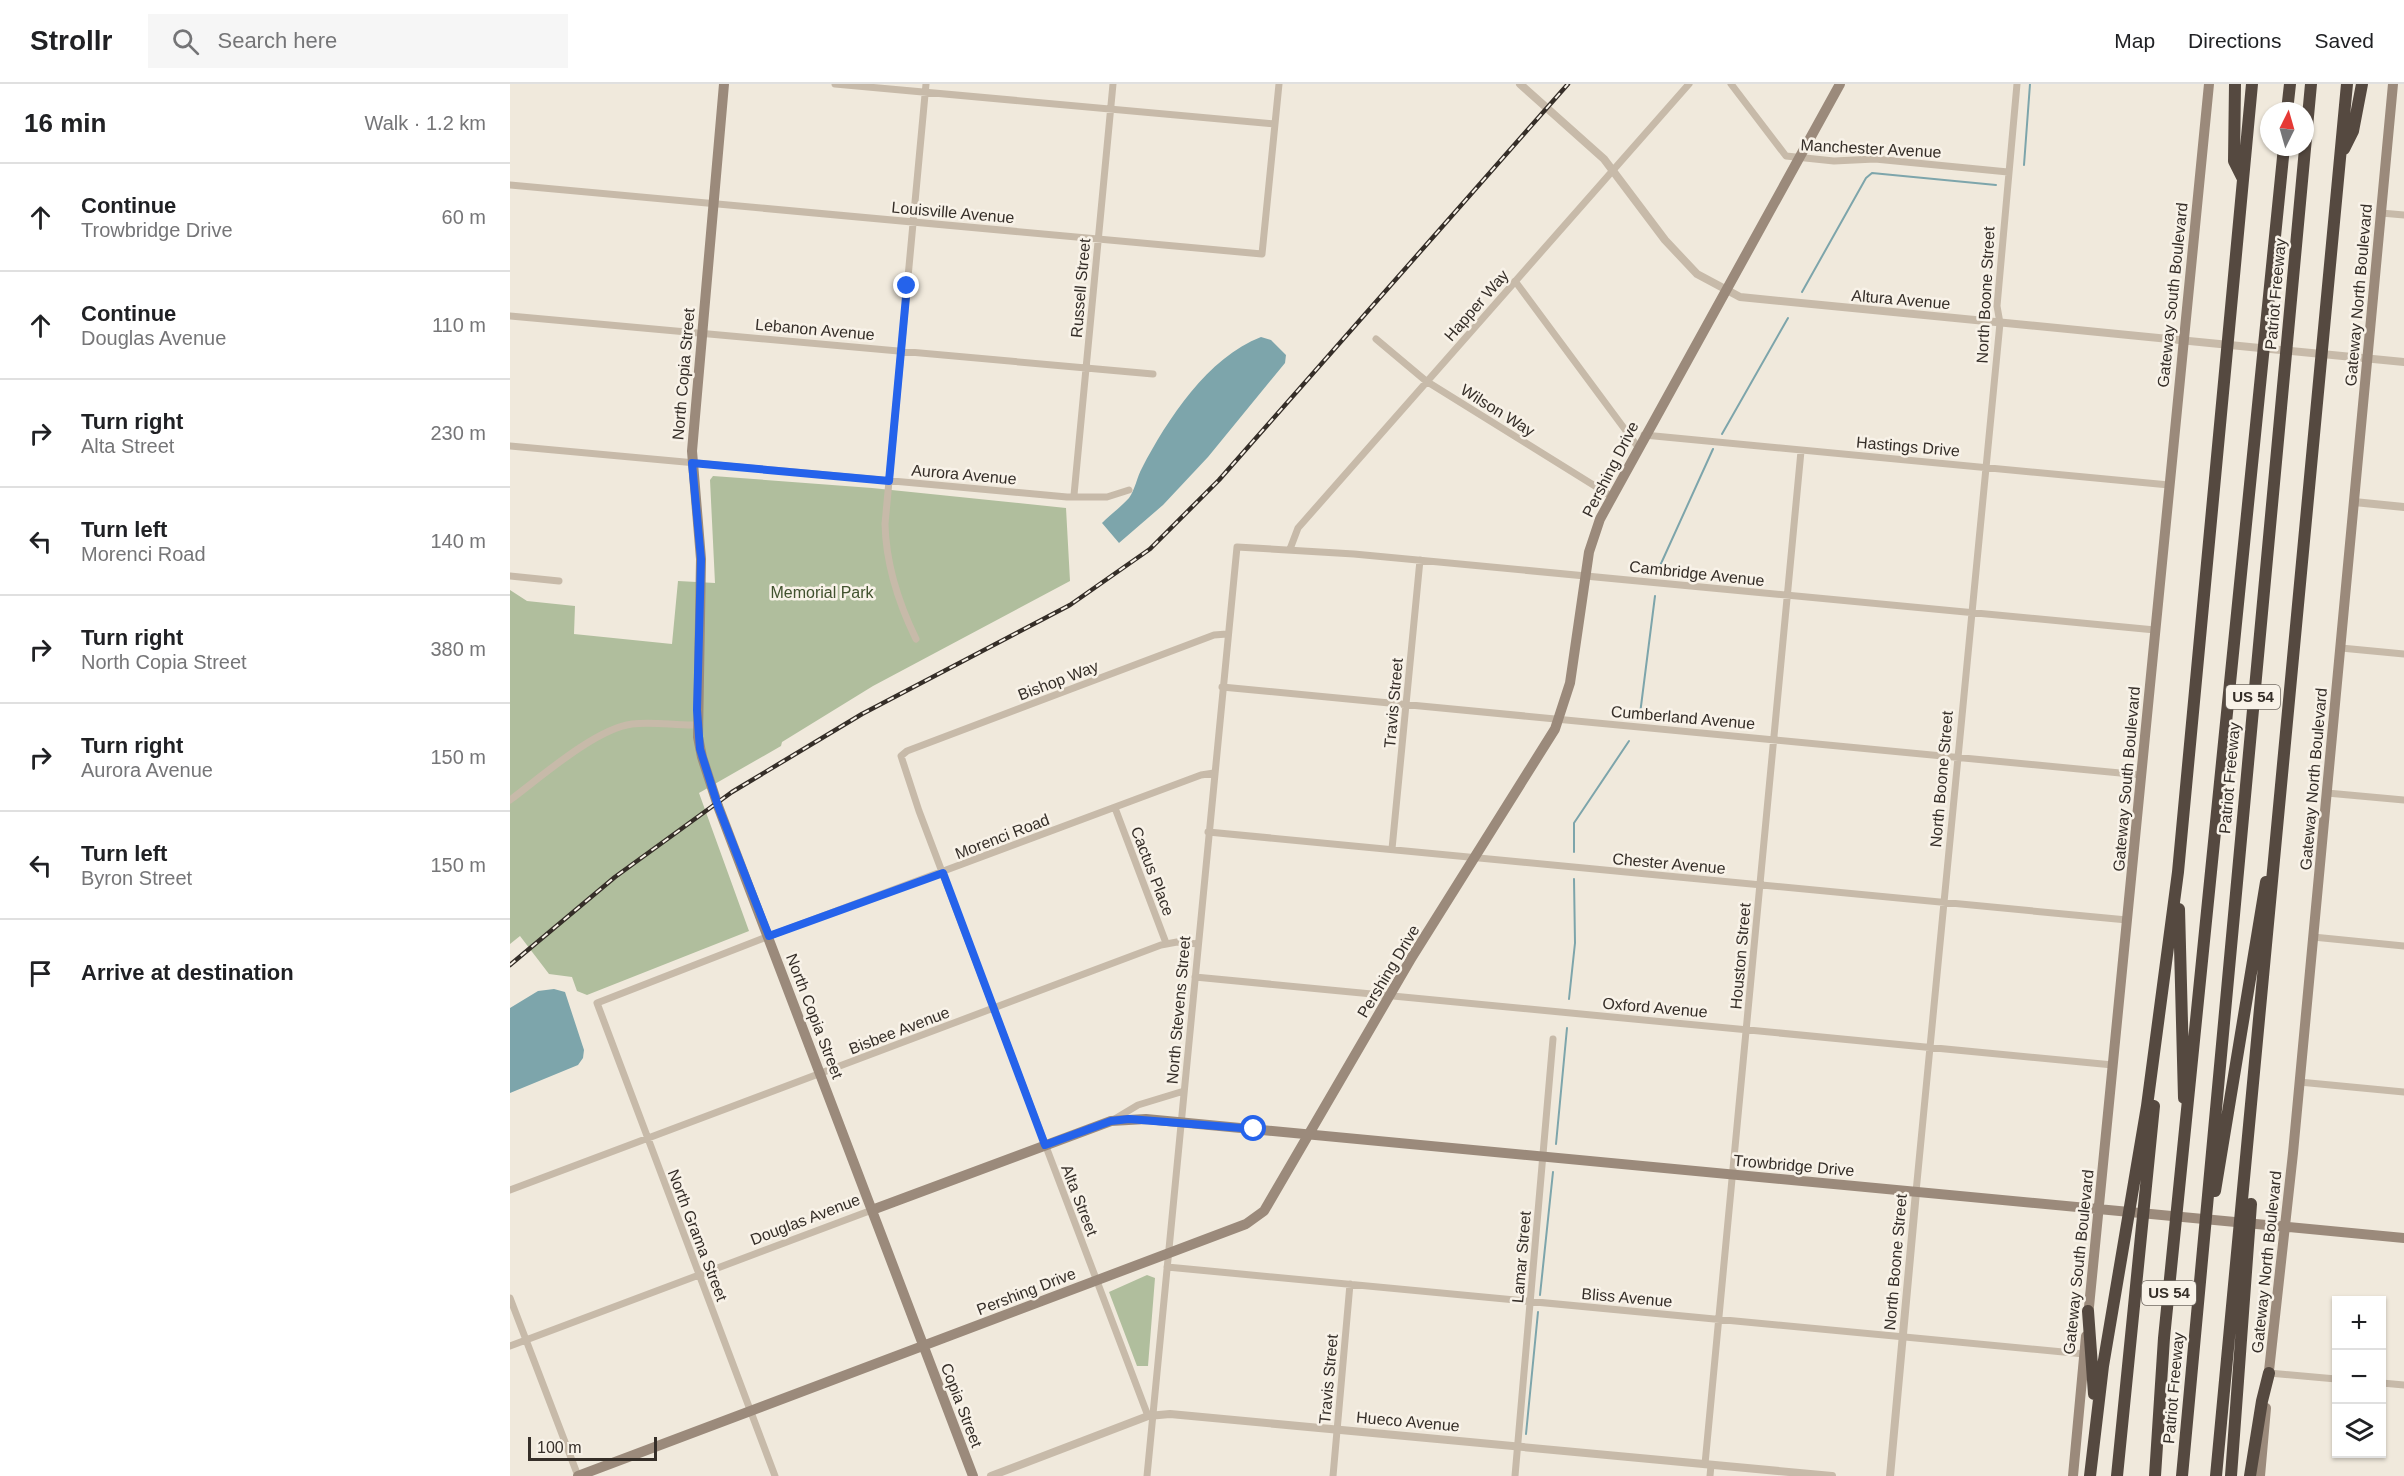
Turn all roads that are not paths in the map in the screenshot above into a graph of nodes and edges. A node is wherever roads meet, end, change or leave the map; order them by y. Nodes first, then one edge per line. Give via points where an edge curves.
1 (724, 84) edge
2 (835, 84) edge
3 (1113, 84) edge
4 (1279, 84) edge
5 (1520, 84) edge
6 (1689, 84) edge
7 (1731, 84) edge
8 (1839, 84) edge
9 (2017, 84) edge
10 (2209, 84) edge
11 (2235, 84) edge
12 (2252, 84) edge
13 (2290, 84) edge
14 (2311, 84) edge
15 (2347, 84) edge
16 (2362, 84) edge
17 (2393, 84) edge
18 (925, 88) edge
19 (2288, 102) edge
20 (1110, 109) junction
21 (1275, 124) junction
22 (2283, 156) edge
23 (2341, 156) junction
24 (1798, 158) junction
25 (1613, 170) junction
26 (2008, 172) junction
27 (2243, 178) junction
28 (510, 185) edge
29 (713, 204) junction
30 (2381, 213) junction
31 (2404, 215) edge
32 (913, 221) junction
33 (1098, 239) junction
34 (1515, 281) junction
35 (1724, 289) junction
36 (510, 316) edge
37 (2000, 323) junction
38 (702, 333) junction
39 (1376, 339) dead end
40 (2182, 340) junction
41 (901, 351) junction
42 (2367, 358) junction
43 (2404, 362) edge
44 (1086, 368) junction
45 (1153, 374) dead end
46 (1426, 381) junction
47 (1644, 435) junction
48 (510, 446) edge
49 (1638, 447) junction
50 (1801, 451) junction
51 (692, 463) junction
52 (1986, 468) junction
53 (889, 481) junction
54 (2169, 485) junction
55 (1129, 490) dead end
56 (1074, 495) junction
57 (1611, 496) junction
58 (2355, 502) junction
59 (2404, 507) edge
60 (1237, 547) joint
61 (1290, 549) junction
62 (1420, 560) junction
63 (510, 576) edge
64 (1585, 576) junction
65 (559, 581) dead end
66 (1788, 596) junction
67 (1972, 613) junction
68 (2155, 630) junction
69 (1227, 634) junction
70 (916, 639) dead end
71 (2341, 648) junction
72 (2404, 654) edge
73 (1222, 687) junction
74 (1406, 705) junction
75 (1559, 719) junction
76 (698, 725) junction
77 (1774, 740) junction
78 (901, 756) joint
79 (1958, 758) junction
80 (1214, 773) junction
81 (2141, 775) junction
82 (2327, 793) junction
83 (510, 800) edge
84 (2404, 800) edge
85 (1115, 808) junction
86 (1208, 832) junction
87 (1392, 849) junction
88 (1474, 858) junction
89 (2275, 865) junction
90 (2178, 872) junction
91 (943, 873) junction
92 (1760, 885) junction
93 (1944, 902) junction
94 (2127, 920) junction
95 (769, 936) junction
96 (2313, 937) junction
97 (1166, 943) junction
98 (1198, 944) junction
99 (2404, 946) edge
100 (2164, 976) junction
101 (1195, 977) junction
102 (1390, 995) junction
103 (597, 1003) joint
104 (993, 1008) junction
105 (1747, 1029) junction
106 (1553, 1040) dead end
107 (1930, 1047) junction
108 (2113, 1065) junction
109 (821, 1074) junction
110 (2299, 1082) junction
111 (1184, 1091) junction
112 (2404, 1092) edge
113 (2187, 1110) junction
114 (1111, 1121) junction
115 (1181, 1122) junction
116 (1310, 1134) junction
117 (646, 1138) junction
118 (1045, 1145) junction
119 (1544, 1157) junction
120 (1733, 1175) junction
121 (2245, 1180) junction
122 (510, 1190) edge
123 (1917, 1192) junction
124 (2098, 1208) junction
125 (872, 1210) junction
126 (2284, 1226) junction
127 (2404, 1238) edge
128 (1168, 1253) junction
129 (1167, 1267) junction
130 (699, 1275) junction
131 (1096, 1280) junction
132 (1350, 1284) junction
133 (510, 1298) edge
134 (1530, 1301) junction
135 (2197, 1309) junction
136 (2088, 1311) junction
137 (1719, 1319) junction
138 (1903, 1337) junction
139 (527, 1340) junction
140 (923, 1345) junction
141 (510, 1346) edge
142 (2084, 1354) junction
143 (2269, 1373) junction
144 (2332, 1379) edge
145 (2386, 1383) edge
146 (2404, 1385) edge
147 (751, 1411) junction
148 (1150, 1416) junction
149 (1337, 1429) junction
150 (1517, 1446) junction
151 (1708, 1464) junction
152 (578, 1476) edge
153 (775, 1476) edge
154 (973, 1476) edge
155 (991, 1476) edge
156 (1147, 1476) edge
157 (1333, 1476) edge
158 (1515, 1476) edge
159 (1710, 1476) edge
160 (1832, 1476) edge
161 (1890, 1476) edge
162 (2073, 1476) edge
163 (2090, 1476) edge
164 (2099, 1476) edge
165 (2117, 1476) edge
166 (2155, 1476) edge
167 (2182, 1476) edge
168 (2216, 1476) edge
169 (2231, 1476) edge
170 (2250, 1476) edge
171 (2260, 1476) edge

1 - 29 main road, North Copia Street
2 - 18 street
3 - 20 street, Russell Street
4 - 21 street
5 - 25 street, Altura Avenue
6 - 25 street, Happer Way
7 - 24 street, Manchester Avenue via 1781,153
8 - 24 main road, Pershing Drive
9 - 26 street, North Boone Street
10 - 40 main road, Gateway South Boulevard
11 - 27 highway via 2234,161
12 - 27 highway
13 - 19 highway
14 - 135 highway, Patriot Freeway / US 54
15 - 23 highway
16 - 23 highway via 2353,131
17 - 30 main road, Gateway North Boulevard
18 - 20 street
18 - 32 street
20 - 21 street
20 - 33 street, Russell Street
21 - 33 street, Louisville Avenue via 1262,254
22 - 113 highway, Patriot Freeway / US 54
23 - 89 highway
24 - 26 street, Manchester Avenue via 1875,159
24 - 35 main road, Pershing Drive
25 - 34 street, Happer Way
25 - 35 street, Altura Avenue via 1684,261
26 - 37 street, North Boone Street via 1997,306
27 - 90 highway
28 - 29 street, Louisville Avenue
29 - 32 street, Louisville Avenue
29 - 38 main road, North Copia Street
30 - 31 street
30 - 42 main road, Gateway North Boulevard
32 - 33 street, Louisville Avenue
32 - 41 street
33 - 44 street, Russell Street
34 - 46 street, Happer Way
34 - 49 street
35 - 37 street, Altura Avenue via 1754,300
35 - 47 main road, Pershing Drive
36 - 38 street, Lebanon Avenue
37 - 40 street, Altura Avenue
37 - 52 street, North Boone Street
38 - 41 street, Lebanon Avenue
38 - 51 main road, North Copia Street
39 - 46 street, Wilson Way
40 - 42 street, Altura Avenue
40 - 54 main road, Gateway South Boulevard
41 - 44 street, Lebanon Avenue
41 - 53 street
42 - 43 street, Altura Avenue
42 - 58 main road, Gateway North Boulevard
44 - 45 street, Lebanon Avenue
44 - 56 street, Russell Street
46 - 57 street, Wilson Way
46 - 61 street, Happer Way via 1298,528
47 - 49 main road, Pershing Drive
47 - 50 street, Hastings Drive
48 - 51 street, Aurora Avenue
49 - 57 main road, Pershing Drive
50 - 52 street, Hastings Drive
50 - 66 street, Houston Street
51 - 53 street, Aurora Avenue
51 - 76 main road, North Copia Street via 701,559
52 - 54 street, Hastings Drive
52 - 67 street, North Boone Street
53 - 56 street, Aurora Avenue
53 - 70 street via 885,524 889,566
54 - 68 main road, Gateway South Boulevard
55 - 56 street, Aurora Avenue via 1107,497
57 - 64 main road, Pershing Drive via 1594,533
58 - 59 street
58 - 71 main road, Gateway North Boulevard
60 - 61 street, Cambridge Avenue
60 - 69 street, North Stevens Street
61 - 62 street, Cambridge Avenue
62 - 64 street, Cambridge Avenue
62 - 74 street, Travis Street
63 - 65 street
64 - 66 street, Cambridge Avenue
64 - 75 main road, Pershing Drive via 1570,683
66 - 67 street, Cambridge Avenue
66 - 77 street, Houston Street
67 - 68 street, Cambridge Avenue
67 - 79 street, North Boone Street
68 - 81 main road, Gateway South Boulevard
69 - 73 street, North Stevens Street
69 - 78 street, Bishop Way via 1214,635
71 - 72 street
71 - 82 main road, Gateway North Boulevard
73 - 74 street, Cumberland Avenue
73 - 80 street, North Stevens Street
74 - 75 street, Cumberland Avenue
74 - 87 street, Travis Street
75 - 77 street, Cumberland Avenue
75 - 88 main road, Pershing Drive via 1546,748
76 - 83 street via 624,726 596,739
76 - 95 main road, North Copia Street via 705,769
77 - 79 street, Cumberland Avenue
77 - 92 street, Houston Street
78 - 91 street, Alta Street
79 - 81 street, Cumberland Avenue
79 - 93 street, North Boone Street
80 - 85 street, Morenci Road
80 - 86 street, North Stevens Street
81 - 94 main road, Gateway South Boulevard
82 - 84 street
82 - 96 main road, Gateway North Boulevard
85 - 91 street, Morenci Road
85 - 97 street, Cactus Place
86 - 87 street, Chester Avenue
86 - 98 street, North Stevens Street
87 - 88 street, Chester Avenue
88 - 92 street, Chester Avenue
88 - 102 main road, Pershing Drive
89 - 121 highway
89 - 135 highway via 2266,877 2224,1126 2206,1288
90 - 100 highway
90 - 113 highway via 2182,1092
91 - 95 street, Morenci Road
91 - 104 street, Alta Street
92 - 93 street, Chester Avenue
92 - 105 street, Houston Street
93 - 94 street, Chester Avenue
93 - 107 street, North Boone Street
94 - 108 main road, Gateway South Boulevard
95 - 103 street, Morenci Road
95 - 109 main road, North Copia Street
96 - 99 street
96 - 110 main road, Gateway North Boulevard
97 - 98 street, Bisbee Avenue
97 - 104 street, Bisbee Avenue
98 - 101 street, North Stevens Street
100 - 163 highway via 2147,1106 2103,1366
100 - 165 highway via 2150,1157
101 - 102 street, Oxford Avenue
101 - 111 street, North Stevens Street
102 - 105 street, Oxford Avenue
102 - 116 main road, Pershing Drive
103 - 117 street, North Grama Street
104 - 109 street, Bisbee Avenue
104 - 118 street, Alta Street
105 - 107 street, Oxford Avenue
105 - 120 street, Houston Street
106 - 119 street, Lamar Street
107 - 108 street, Oxford Avenue
107 - 123 street, North Boone Street
108 - 124 main road, Gateway South Boulevard
109 - 117 street, Bisbee Avenue
109 - 125 main road, North Copia Street
110 - 112 street
110 - 126 main road, Gateway North Boulevard
111 - 114 street, Douglas Avenue via 1138,1105
111 - 115 street, North Stevens Street
113 - 166 highway, Patriot Freeway / US 54 via 2164,1338
114 - 115 main road, Douglas Avenue
114 - 118 main road, Douglas Avenue
115 - 116 main road, Trowbridge Drive
115 - 128 street, North Stevens Street
116 - 119 main road, Trowbridge Drive
116 - 128 main road, Pershing Drive via 1272,1201 1256,1219
117 - 122 street, Bisbee Avenue
117 - 130 street, North Grama Street
118 - 125 main road, Douglas Avenue
118 - 131 street, Alta Street
119 - 120 main road, Trowbridge Drive
119 - 134 street, Lamar Street
120 - 123 main road, Trowbridge Drive
120 - 137 street, Houston Street
121 - 168 highway
121 - 169 highway via 2251,1196
123 - 124 main road, Trowbridge Drive
123 - 138 street, North Boone Street
124 - 126 main road, Trowbridge Drive
124 - 136 main road, Gateway South Boulevard
125 - 130 street, Douglas Avenue
125 - 140 main road, North Copia Street
126 - 127 main road, Trowbridge Drive
126 - 143 main road, Gateway North Boulevard
128 - 129 street, North Stevens Street
128 - 131 main road, Pershing Drive
129 - 132 street, Bliss Avenue
129 - 148 street, North Stevens Street
130 - 139 street, Douglas Avenue
130 - 147 street, North Grama Street
131 - 140 main road, Pershing Drive
131 - 148 street, Alta Street
132 - 134 street, Bliss Avenue
132 - 149 street, Travis Street
133 - 139 street
134 - 137 street, Bliss Avenue
134 - 150 street, Lamar Street
135 - 167 highway, Patriot Freeway / US 54
136 - 142 main road, Gateway South Boulevard
136 - 164 highway
137 - 138 street, Bliss Avenue
137 - 151 street, Houston Street
138 - 142 street, Bliss Avenue
138 - 161 street, North Boone Street
139 - 141 street, Douglas Avenue
139 - 152 street
140 - 147 main road, Pershing Drive
140 - 154 main road, Copia Street
142 - 162 main road, Gateway South Boulevard
143 - 144 street
143 - 170 highway
143 - 171 main road, Gateway North Boulevard
145 - 146 street
147 - 152 main road, Pershing Drive
147 - 153 street, North Grama Street
148 - 149 street, Hueco Avenue via 1170,1414
148 - 155 street, Hueco Avenue
148 - 156 street, North Stevens Street
149 - 150 street, Hueco Avenue
149 - 157 street, Travis Street
150 - 151 street, Hueco Avenue
150 - 158 street, Lamar Street
151 - 159 street, Houston Street
151 - 160 street, Hueco Avenue

